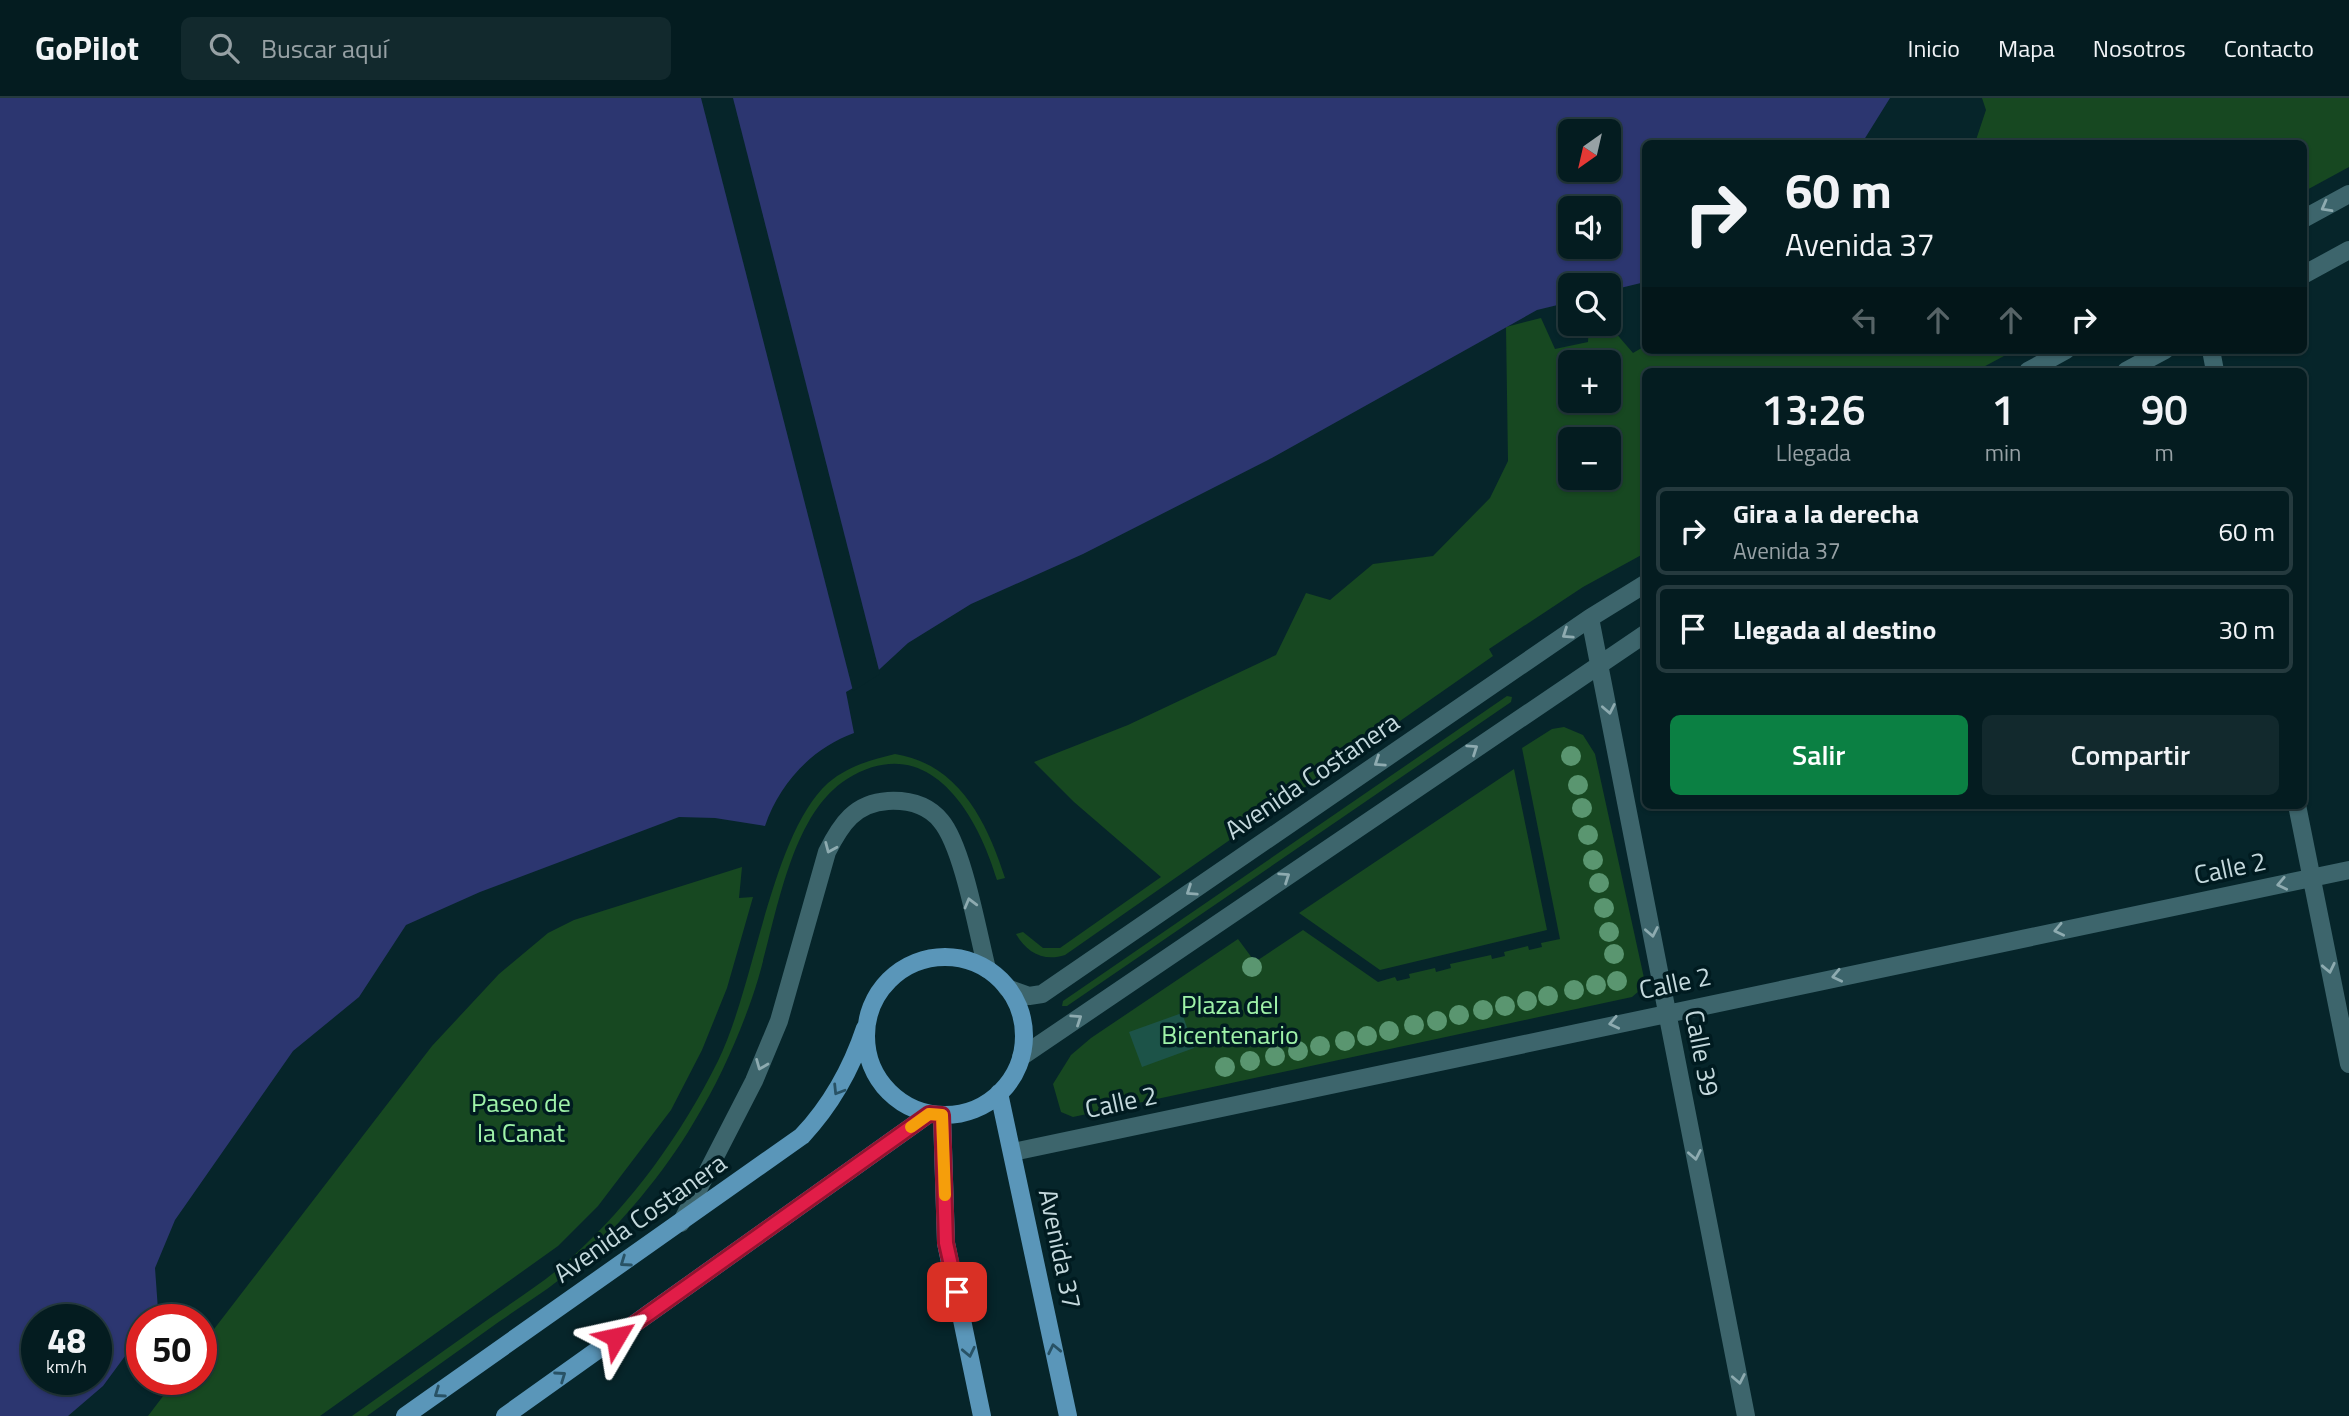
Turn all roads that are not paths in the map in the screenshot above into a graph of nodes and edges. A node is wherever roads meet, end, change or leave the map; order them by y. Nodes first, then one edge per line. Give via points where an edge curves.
1 (2349, 194) edge
2 (2307, 217) edge
3 (2349, 250) edge
4 (2307, 273) edge
5 (2059, 354) edge
6 (2158, 354) edge
7 (2033, 368) edge
8 (2132, 368) edge
9 (1642, 586) edge
10 (1590, 618) junction
11 (1642, 636) edge
12 (1600, 663) junction
13 (2298, 809) edge
14 (2349, 870) edge
15 (2310, 878) junction
16 (987, 969) junction
17 (1007, 988) junction
18 (1667, 1012) junction
19 (866, 1028) junction
20 (1021, 1057) junction
21 (2349, 1063) edge
22 (999, 1093) junction
23 (936, 1114) junction
24 (1013, 1152) junction
25 (681, 1223) junction
26 (405, 1416) edge
27 (505, 1416) edge
28 (982, 1416) edge
29 (1068, 1416) edge
30 (1746, 1416) edge

1 -> 2 street
3 - 4 street
5 - 7 street
6 - 8 street
9 - 10 street, Avenida Costanera
10 - 12 street, Calle 39
10 -> 17 street, Avenida Costanera via 1042,994 1029,996
11 - 12 street
12 -> 18 street, Calle 39
20 -> 12 street
13 - 15 street
14 - 15 street, Calle 2
15 -> 18 street, Calle 2
15 -> 21 street
16 - 17 main road
16 - 19 main road via 949,957 910,964 880,990
16 -> 25 street via 951,839 941,821 923,806 903,800 876,802 853,812 827,852 790,987 754,1082
17 - 20 main road via 1023,1023
18 -> 24 street, Calle 2
18 -> 30 street, Calle 39
19 - 23 main road via 868,1055 878,1079 895,1097
19 -> 25 main road, Avenida Costanera via 842,1084 802,1136
20 - 22 main road
22 - 23 main road via 979,1107
22 - 24 main road, Avenida 37
27 -> 23 main road
23 -> 28 main road via 946,1243
29 -> 24 main road, Avenida 37
25 -> 26 main road, Avenida Costanera

